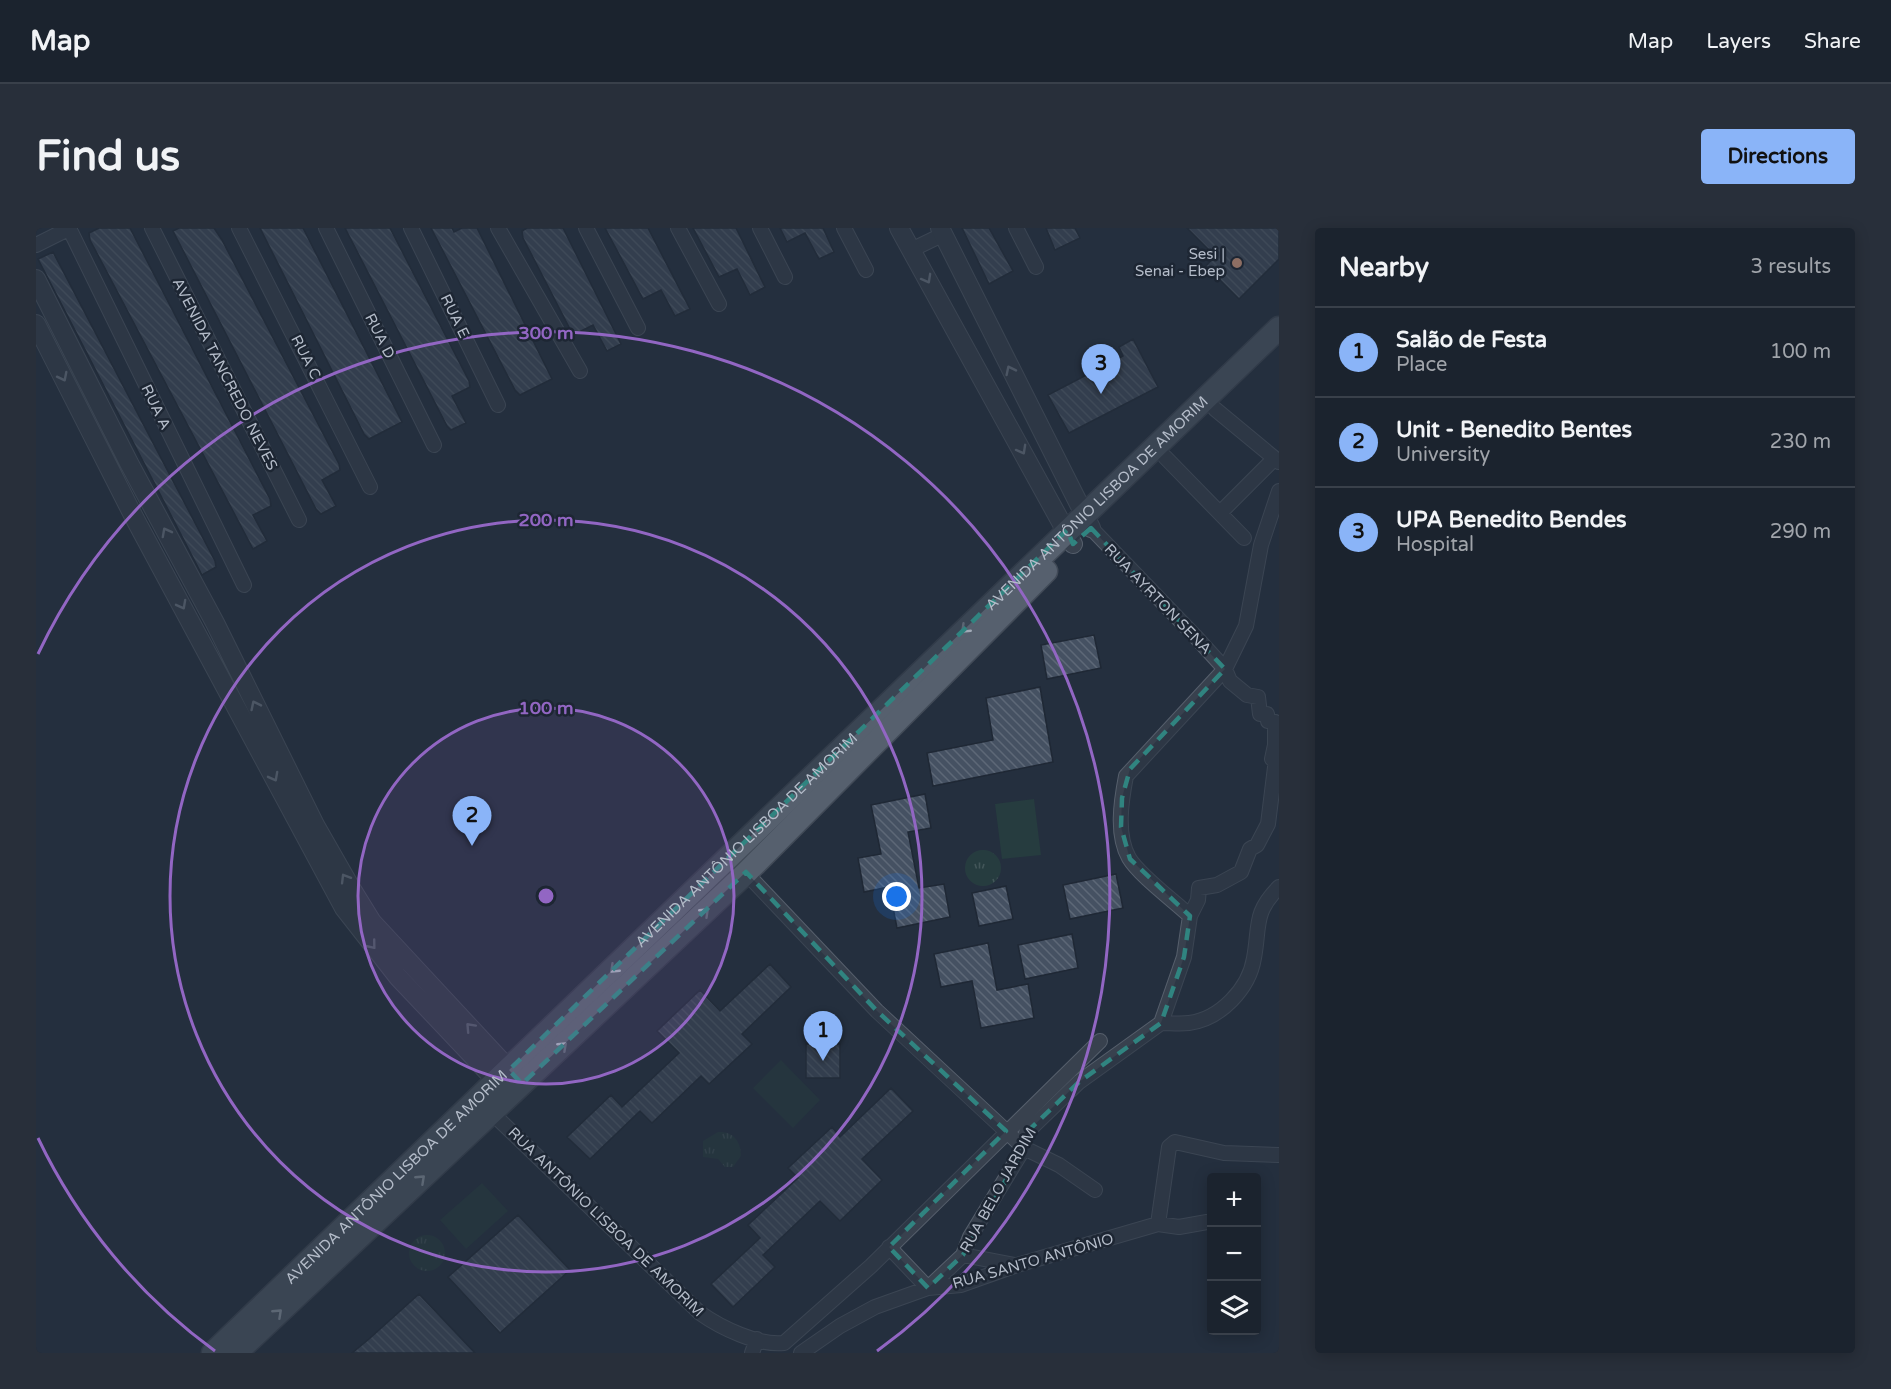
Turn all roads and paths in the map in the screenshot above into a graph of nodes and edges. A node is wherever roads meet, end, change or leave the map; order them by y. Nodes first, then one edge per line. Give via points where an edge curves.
1 (69, 228) edge
2 (152, 228) edge
3 (239, 228) edge
4 (326, 228) edge
5 (411, 228) edge
6 (498, 228) edge
7 (586, 228) edge
8 (678, 228) edge
9 (760, 228) edge
10 (844, 228) edge
11 (899, 228) edge
12 (1016, 228) edge
13 (942, 231) edge
14 (36, 244) edge
15 (911, 250) junction
16 (1036, 267) dead end
17 (866, 270) dead end
18 (785, 277) dead end
19 (36, 279) edge
20 (719, 304) dead end
21 (36, 324) edge
22 (638, 328) dead end
23 (1279, 328) edge
24 (1279, 345) edge
25 (580, 370) dead end
26 (498, 405) dead end
27 (1215, 409) junction
28 (434, 445) dead end
29 (1165, 457) junction
30 (1276, 460) edge
31 (370, 487) dead end
32 (1279, 491) edge
33 (1220, 513) junction
34 (299, 520) dead end
35 (1078, 530) junction
36 (1244, 538) dead end
37 (244, 585) dead end
38 (1225, 669) junction
39 (309, 828) junction
40 (746, 873) junction
41 (1279, 887) edge
42 (1190, 916) junction
43 (1161, 1023) junction
44 (1100, 1041) dead end
45 (510, 1083) junction
46 (492, 1113) junction
47 (1006, 1131) junction
48 (1024, 1148) junction
49 (1279, 1155) edge
50 (1095, 1190) dead end
51 (1207, 1222) dead end
52 (1158, 1224) junction
53 (889, 1247) junction
54 (963, 1255) junction
55 (1017, 1265) junction
56 (928, 1288) junction
57 (757, 1339) junction
58 (220, 1353) edge
59 (752, 1353) edge
60 (801, 1353) edge

1 - 14 street
1 - 37 street, RUA A
2 - 34 street, AVENIDA TANCREDO NEVES
3 - 31 street, RUA C
4 - 28 street, RUA D
5 - 26 street, RUA E
6 - 25 street
7 - 22 street
8 - 20 street
9 - 18 street
10 - 17 street
11 - 15 street
12 - 16 street
13 - 15 street
35 -> 13 street
15 -> 35 street
39 -> 19 street via 215,623
21 -> 39 street via 135,519
23 - 35 main road, AVENIDA ANTÔNIO LISBOA DE AMORIM
24 - 27 main road, AVENIDA ANTÔNIO LISBOA DE AMORIM
27 - 29 main road, AVENIDA ANTÔNIO LISBOA DE AMORIM
27 - 30 street
29 - 33 street
29 - 35 main road, AVENIDA ANTÔNIO LISBOA DE AMORIM
30 - 33 street
32 - 38 street via 1261,545 1246,626
33 - 36 street
35 - 38 street, RUA AYRTON SENA
35 - 40 main road, AVENIDA ANTÔNIO LISBOA DE AMORIM
35 -> 45 main road, AVENIDA ANTÔNIO LISBOA DE AMORIM
38 - 42 street via 1130,769 1122,798 1121,827 1130,859
38 - 42 street, RUA AYRTON SENA via 1230,681 1258,697 1260,714 1267,714 1268,721 1275,722 1272,759 1276,759 1268,824 1250,849 1241,872 1217,885 1199,888
39 - 45 street via 355,924 399,977
45 -> 40 main road, AVENIDA ANTÔNIO LISBOA DE AMORIM
40 - 47 street via 877,1011
41 - 43 street via 1259,912 1249,977 1236,996 1209,1018
42 - 43 street via 1184,957
43 - 48 street, RUA BELO JARDIM via 1079,1082 1026,1133
44 - 47 street, RUA BELO JARDIM
45 - 46 main road, AVENIDA ANTÔNIO LISBOA DE AMORIM
45 - 58 main road, AVENIDA ANTÔNIO LISBOA DE AMORIM
46 - 57 street, RUA ANTÔNIO LISBOA DE AMORIM via 700,1313 728,1330
58 -> 46 main road, AVENIDA ANTÔNIO LISBOA DE AMORIM
47 - 48 street
47 - 53 street, RUA BELO JARDIM
48 - 50 street via 1059,1165
48 - 54 street, RUA BELO JARDIM
49 - 52 street via 1224,1153 1175,1142 1169,1147
51 - 52 street, RUA SANTO ANTÔNIO via 1179,1227
52 - 55 street, RUA SANTO ANTÔNIO
53 - 56 street
53 - 57 street, RUA BELO JARDIM via 792,1339 776,1344
54 - 55 street
54 - 56 street, RUA BELO JARDIM
55 - 56 street, RUA SANTO ANTÔNIO via 961,1285
56 - 60 street, RUA SANTO ANTÔNIO via 861,1314
57 - 59 street

